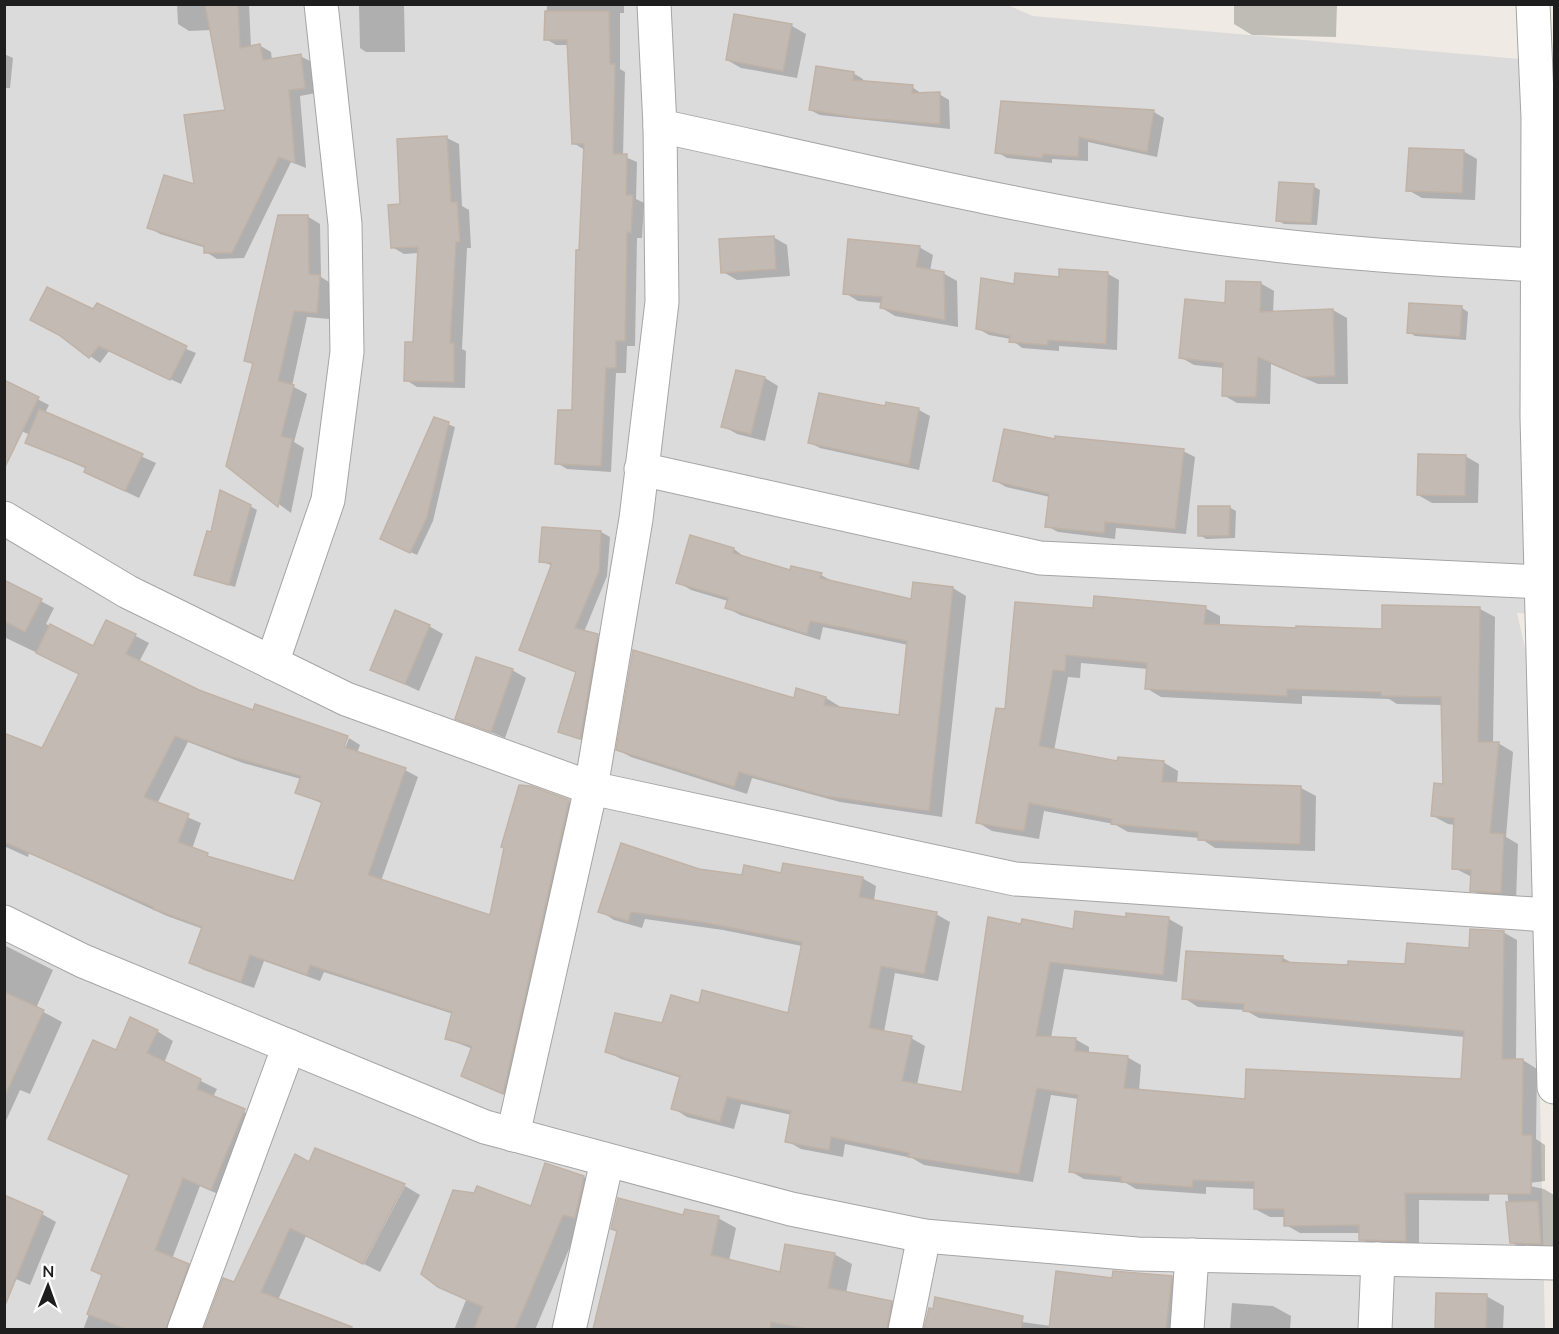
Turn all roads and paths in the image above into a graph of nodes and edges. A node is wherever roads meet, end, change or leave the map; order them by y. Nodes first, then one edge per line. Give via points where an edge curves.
1 (321, 4) edge
2 (654, 4) edge
3 (1533, 4) edge
4 (1546, 118) edge
5 (660, 126) junction
6 (1537, 265) junction
7 (1546, 417) edge
8 (641, 469) junction
9 (4, 518) edge
10 (1541, 582) junction
11 (272, 663) junction
12 (591, 788) junction
13 (1548, 915) junction
14 (4, 922) edge
15 (289, 1046) junction
16 (1554, 1087) edge
17 (513, 1135) junction
18 (606, 1161) junction
19 (924, 1236) junction
20 (1192, 1255) junction
21 (1378, 1259) junction
22 (1554, 1263) edge
23 (184, 1329) edge
24 (569, 1329) edge
25 (906, 1329) edge
26 (1187, 1329) edge
27 (1375, 1329) edge

1 - 11 street via 345,224 347,352 328,500
2 - 5 street
3 - 4 street
4 - 6 street
5 - 6 street via 987,198 1190,234 1393,257
5 - 8 street via 662,302
6 - 7 street
7 - 10 street
8 - 10 street via 1040,558
8 - 12 street
9 - 11 street via 128,592
10 - 13 street
11 - 12 street via 346,699
12 - 13 street via 1015,879
12 - 17 street
13 - 16 street
14 - 15 street via 83,961
15 - 17 street
15 - 23 street
17 - 18 street
18 - 19 street via 791,1209
18 - 24 street
19 - 20 street
19 - 25 street
20 - 21 street
20 - 26 street
21 - 22 street
21 - 27 street

